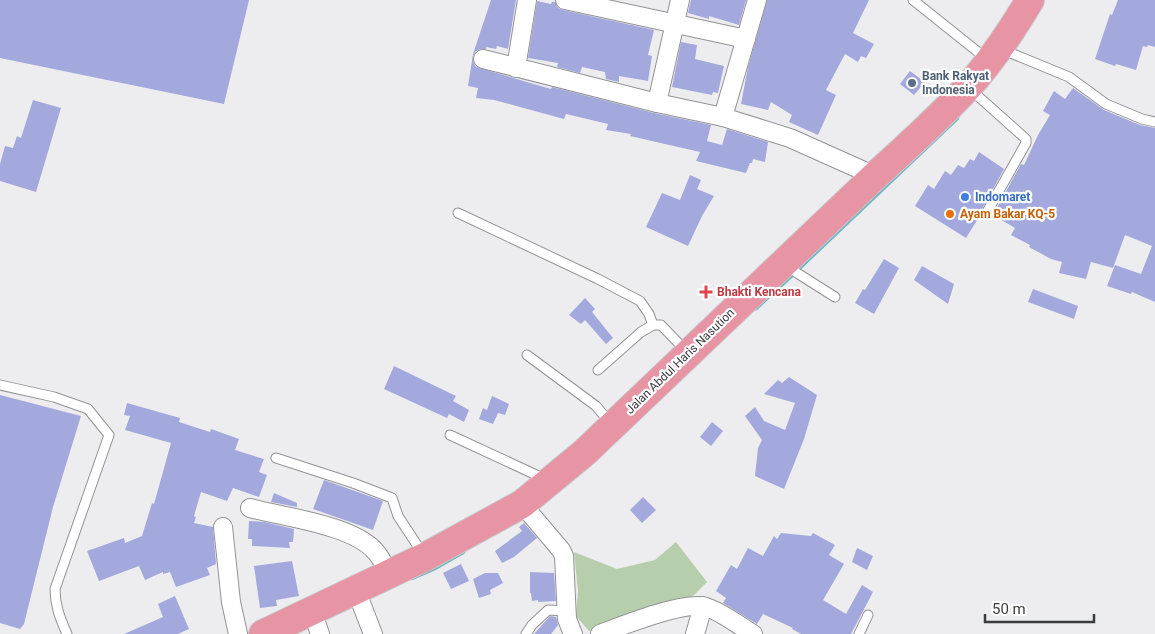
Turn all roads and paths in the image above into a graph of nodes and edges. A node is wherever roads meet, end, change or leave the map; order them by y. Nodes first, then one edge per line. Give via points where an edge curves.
1 (527, 0) edge
2 (565, 0) edge
3 (680, 0) edge
4 (757, 0) edge
5 (913, 0) edge
6 (1030, 0) edge
7 (604, 4) edge
8 (675, 24) junction
9 (746, 39) junction
10 (1001, 44) junction
11 (483, 59) dead end
12 (516, 68) junction
13 (968, 87) junction
14 (657, 103) junction
15 (723, 117) junction
16 (1155, 122) edge
17 (874, 176) junction
18 (987, 212) dead end
19 (458, 213) dead end
20 (782, 263) junction
21 (835, 297) dead end
22 (652, 325) junction
23 (688, 353) junction
24 (527, 355) dead end
25 (598, 370) dead end
26 (0, 385) edge
27 (612, 426) junction
28 (450, 435) dead end
29 (276, 458) dead end
30 (551, 482) junction
31 (522, 504) junction
32 (250, 508) dead end
33 (222, 527) dead end
34 (425, 557) junction
35 (389, 574) junction
36 (356, 590) junction
37 (703, 606) junction
38 (566, 611) junction
39 (868, 615) dead end
40 (316, 622) edge
41 (67, 634) edge
42 (238, 634) edge
43 (263, 634) edge
44 (373, 634) edge
45 (526, 634) edge
46 (573, 634) edge
47 (600, 634) edge
48 (695, 634) edge
49 (753, 634) edge
50 (859, 634) edge

1 - 12 street
2 - 7 street
3 - 8 street
4 - 9 street
5 - 10 lane
6 - 10 highway, Jalan Abdul Haris Nasution
7 - 8 street
8 - 9 street
8 - 14 street
9 - 15 street
10 - 13 highway, Jalan Abdul Haris Nasution
10 - 16 lane via 1069,77 1106,104
11 - 12 street
12 - 14 street
13 - 17 highway, Jalan Abdul Haris Nasution via 918,138
13 - 18 lane via 1026,139
14 - 15 street
15 - 17 street via 790,138
17 - 20 highway, Jalan Abdul Haris Nasution
19 - 22 lane via 640,301
20 - 21 lane
20 - 23 highway, Jalan Abdul Haris Nasution
22 - 23 lane via 661,325
22 - 25 lane
23 - 27 highway, Jalan Abdul Haris Nasution
24 - 27 lane via 596,406
26 - 41 lane via 54,397 88,409 109,435 55,589 55,602
27 - 30 highway, Jalan Abdul Haris Nasution
28 - 30 lane
29 - 34 lane via 392,498 398,516
30 - 31 highway, Jalan Abdul Haris Nasution
31 - 34 highway, Jalan Abdul Haris Nasution
31 - 38 street via 564,556
32 - 35 street via 315,523 359,538 376,551
33 - 42 street
34 - 35 highway, Jalan Abdul Haris Nasution
35 - 36 highway, Jalan Abdul Haris Nasution
36 - 40 highway, Jalan Abdul Haris Nasution
36 - 44 street
37 - 47 street via 669,610
37 - 48 street
37 - 49 street
38 - 45 lane via 548,610
38 - 46 street
39 - 50 lane
40 - 43 highway, Jalan Abdul Haris Nasution

